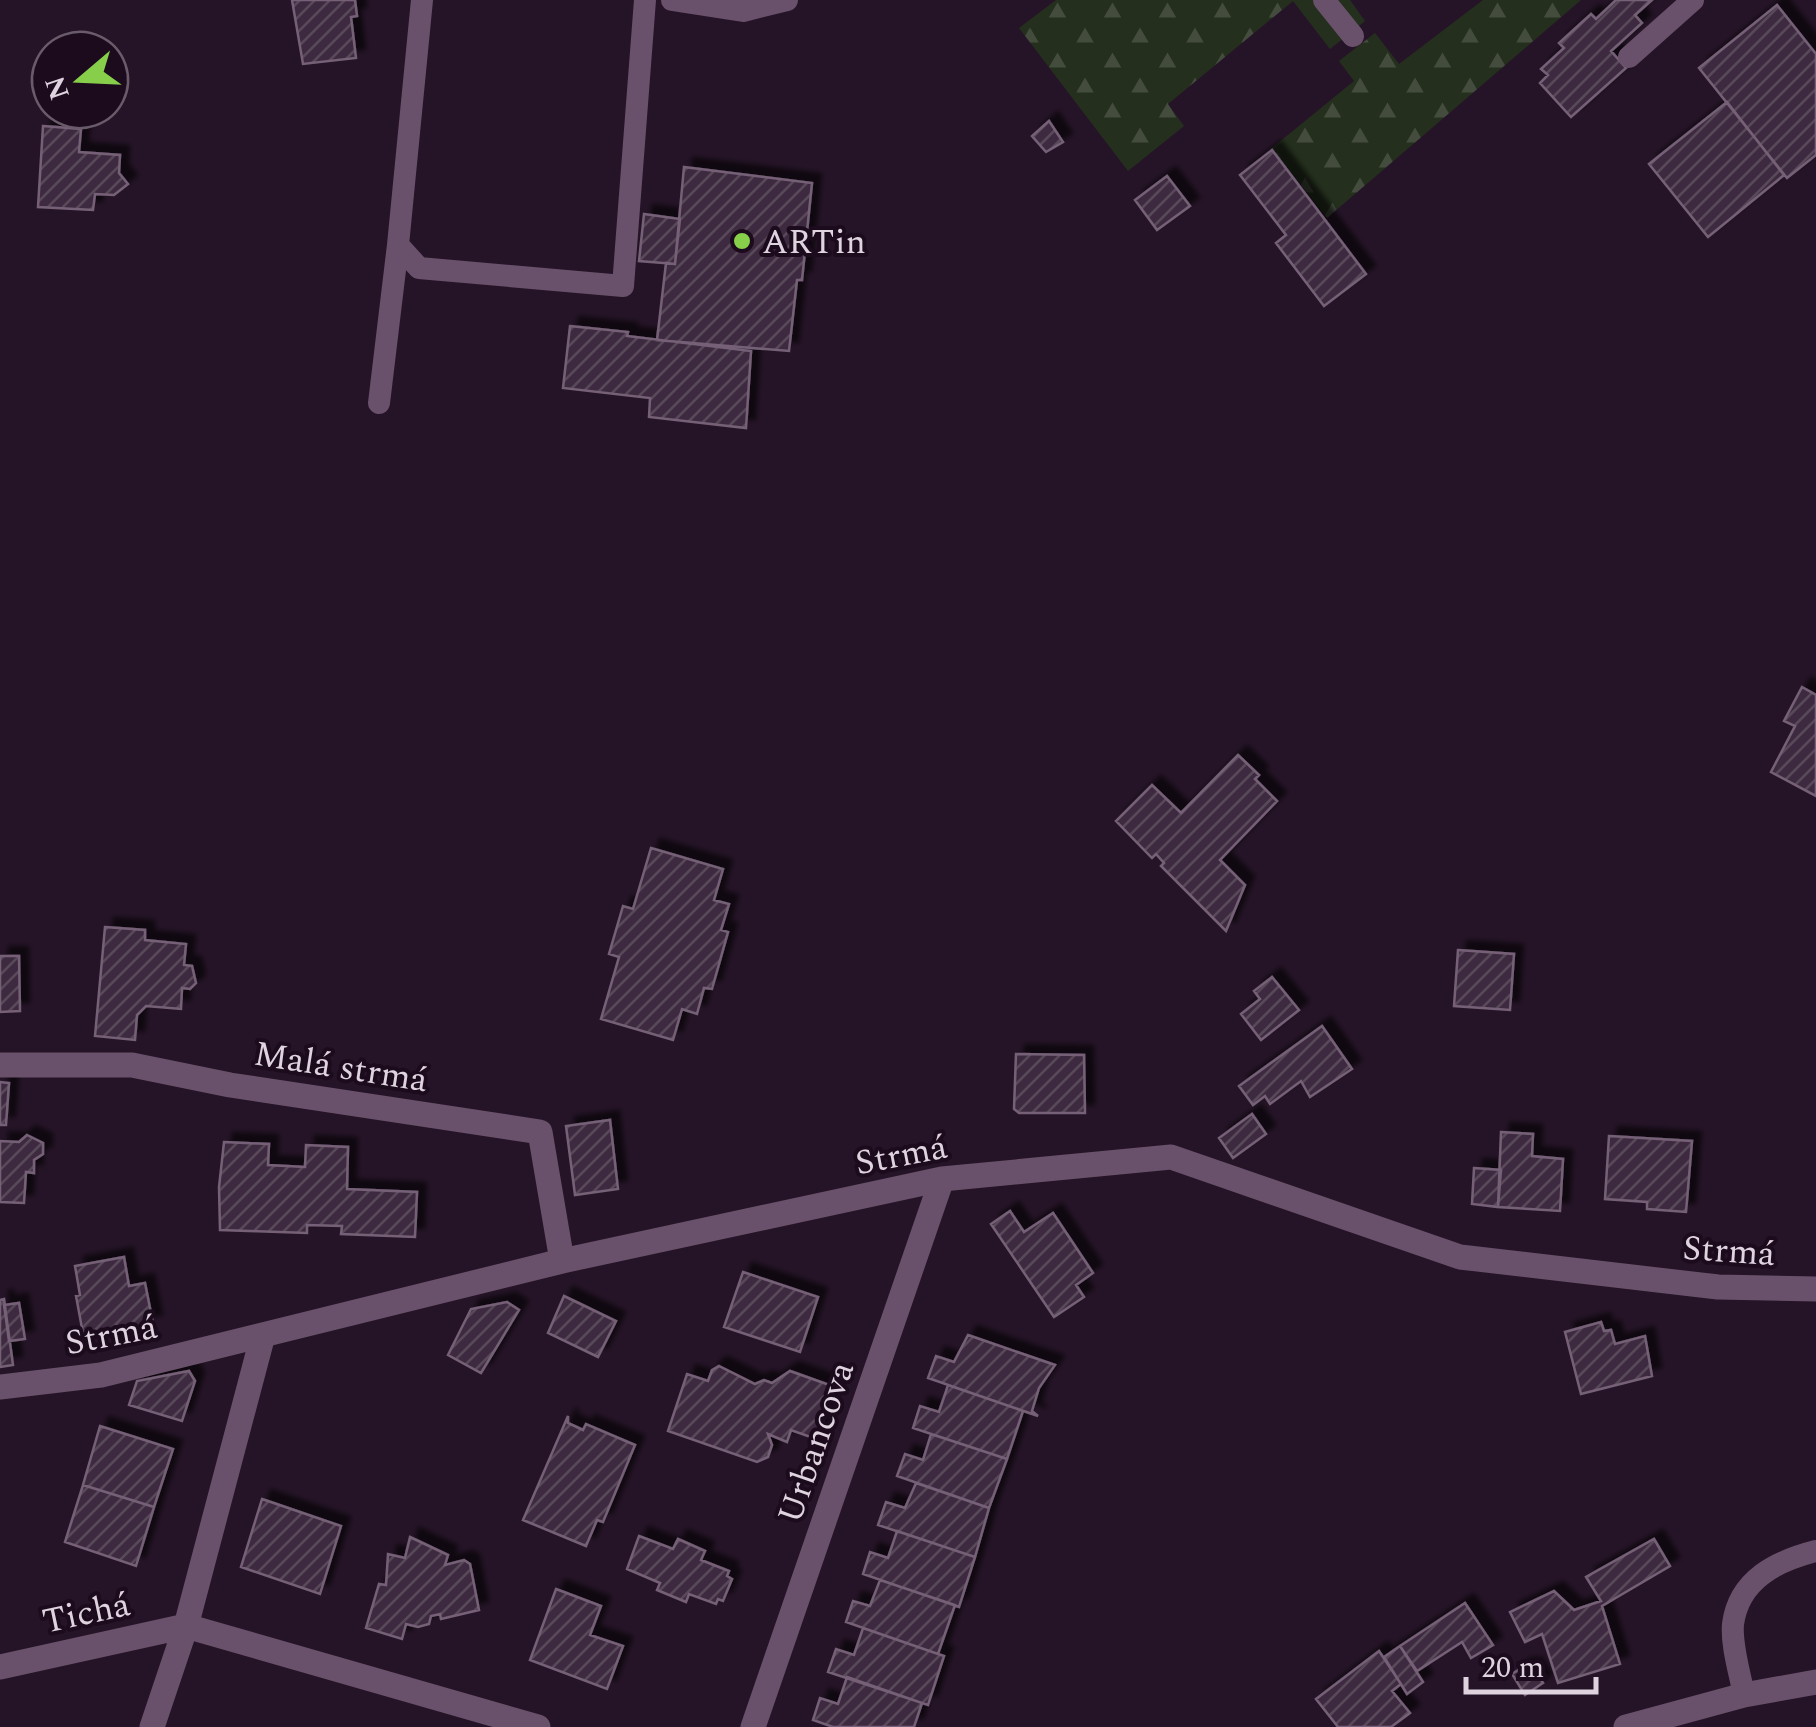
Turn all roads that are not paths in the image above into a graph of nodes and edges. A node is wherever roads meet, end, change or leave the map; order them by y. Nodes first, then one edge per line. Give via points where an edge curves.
1 (422, 0) edge
2 (644, 0) edge
3 (672, 0) edge
4 (787, 0) edge
5 (1324, 0) edge
6 (1694, 0) edge
7 (1352, 36) dead end
8 (1630, 58) dead end
9 (398, 245) junction
10 (380, 403) dead end
11 (0, 1065) edge
12 (942, 1179) junction
13 (562, 1262) junction
14 (1816, 1289) edge
15 (263, 1335) junction
16 (0, 1388) edge
17 (1816, 1551) edge
18 (186, 1626) junction
19 (0, 1667) edge
20 (1816, 1682) edge
21 (1744, 1695) junction
22 (1642, 1725) edge
23 (152, 1727) edge
24 (538, 1727) edge
25 (753, 1727) edge

1 - 9 lane
2 - 9 lane via 623,286 418,268
3 - 4 lane via 743,11
5 - 7 lane
6 - 8 lane
9 - 10 lane
11 - 13 street, Malá strmá via 132,1065 540,1132
12 - 13 street, Strmá
12 - 14 street, Strmá via 1171,1157 1460,1257 1718,1287
12 - 25 street, Urbancova
13 - 15 street, Strmá
15 - 16 street, Strmá via 101,1375
15 - 18 street
17 - 21 lane via 1784,1559 1747,1585 1733,1625
18 - 19 street, Tichá
18 - 23 street
18 - 24 street
20 - 21 street
21 - 22 street

